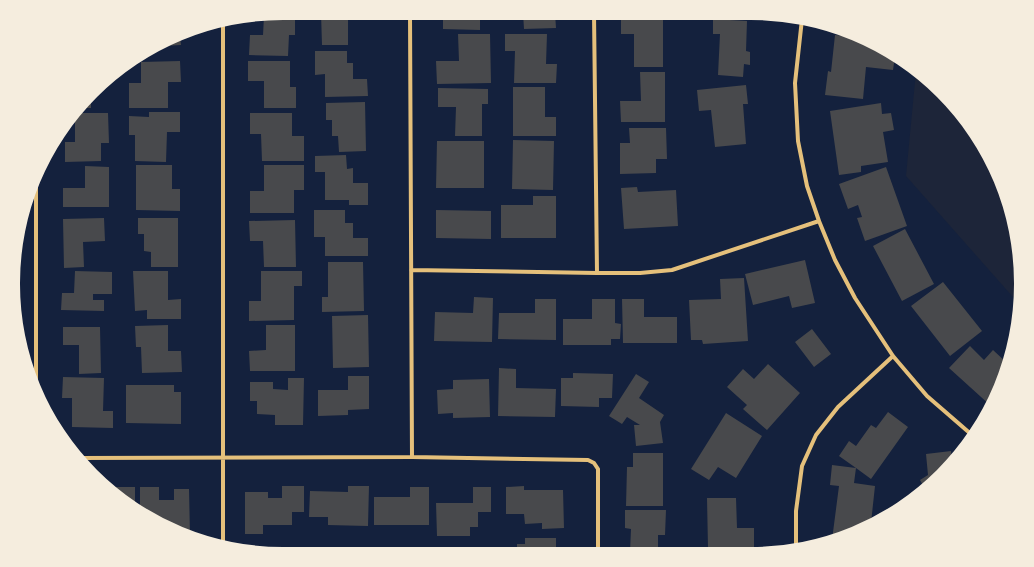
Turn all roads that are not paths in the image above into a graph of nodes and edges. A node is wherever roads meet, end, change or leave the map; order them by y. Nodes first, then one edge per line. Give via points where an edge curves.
1 (410, 20) edge
2 (594, 20) edge
3 (801, 25) edge
4 (223, 27) edge
5 (36, 194) edge
6 (819, 222) junction
7 (411, 270) junction
8 (596, 273) junction
9 (893, 356) junction
10 (36, 373) edge
11 (969, 432) edge
12 (224, 457) junction
13 (412, 457) junction
14 (86, 458) edge
15 (223, 540) edge
16 (796, 543) edge
17 (598, 547) edge

1 - 7 street
2 - 8 street
3 - 6 street via 795,84 798,141 807,186
4 - 12 street
5 - 10 street
6 - 8 street via 672,270
6 - 9 street via 835,260
7 - 8 street
7 - 13 street
9 - 11 street via 926,396
9 - 16 street via 838,407 816,435 802,466 796,511
12 - 13 street
12 - 14 street
12 - 15 street
13 - 17 street via 588,460 598,468

